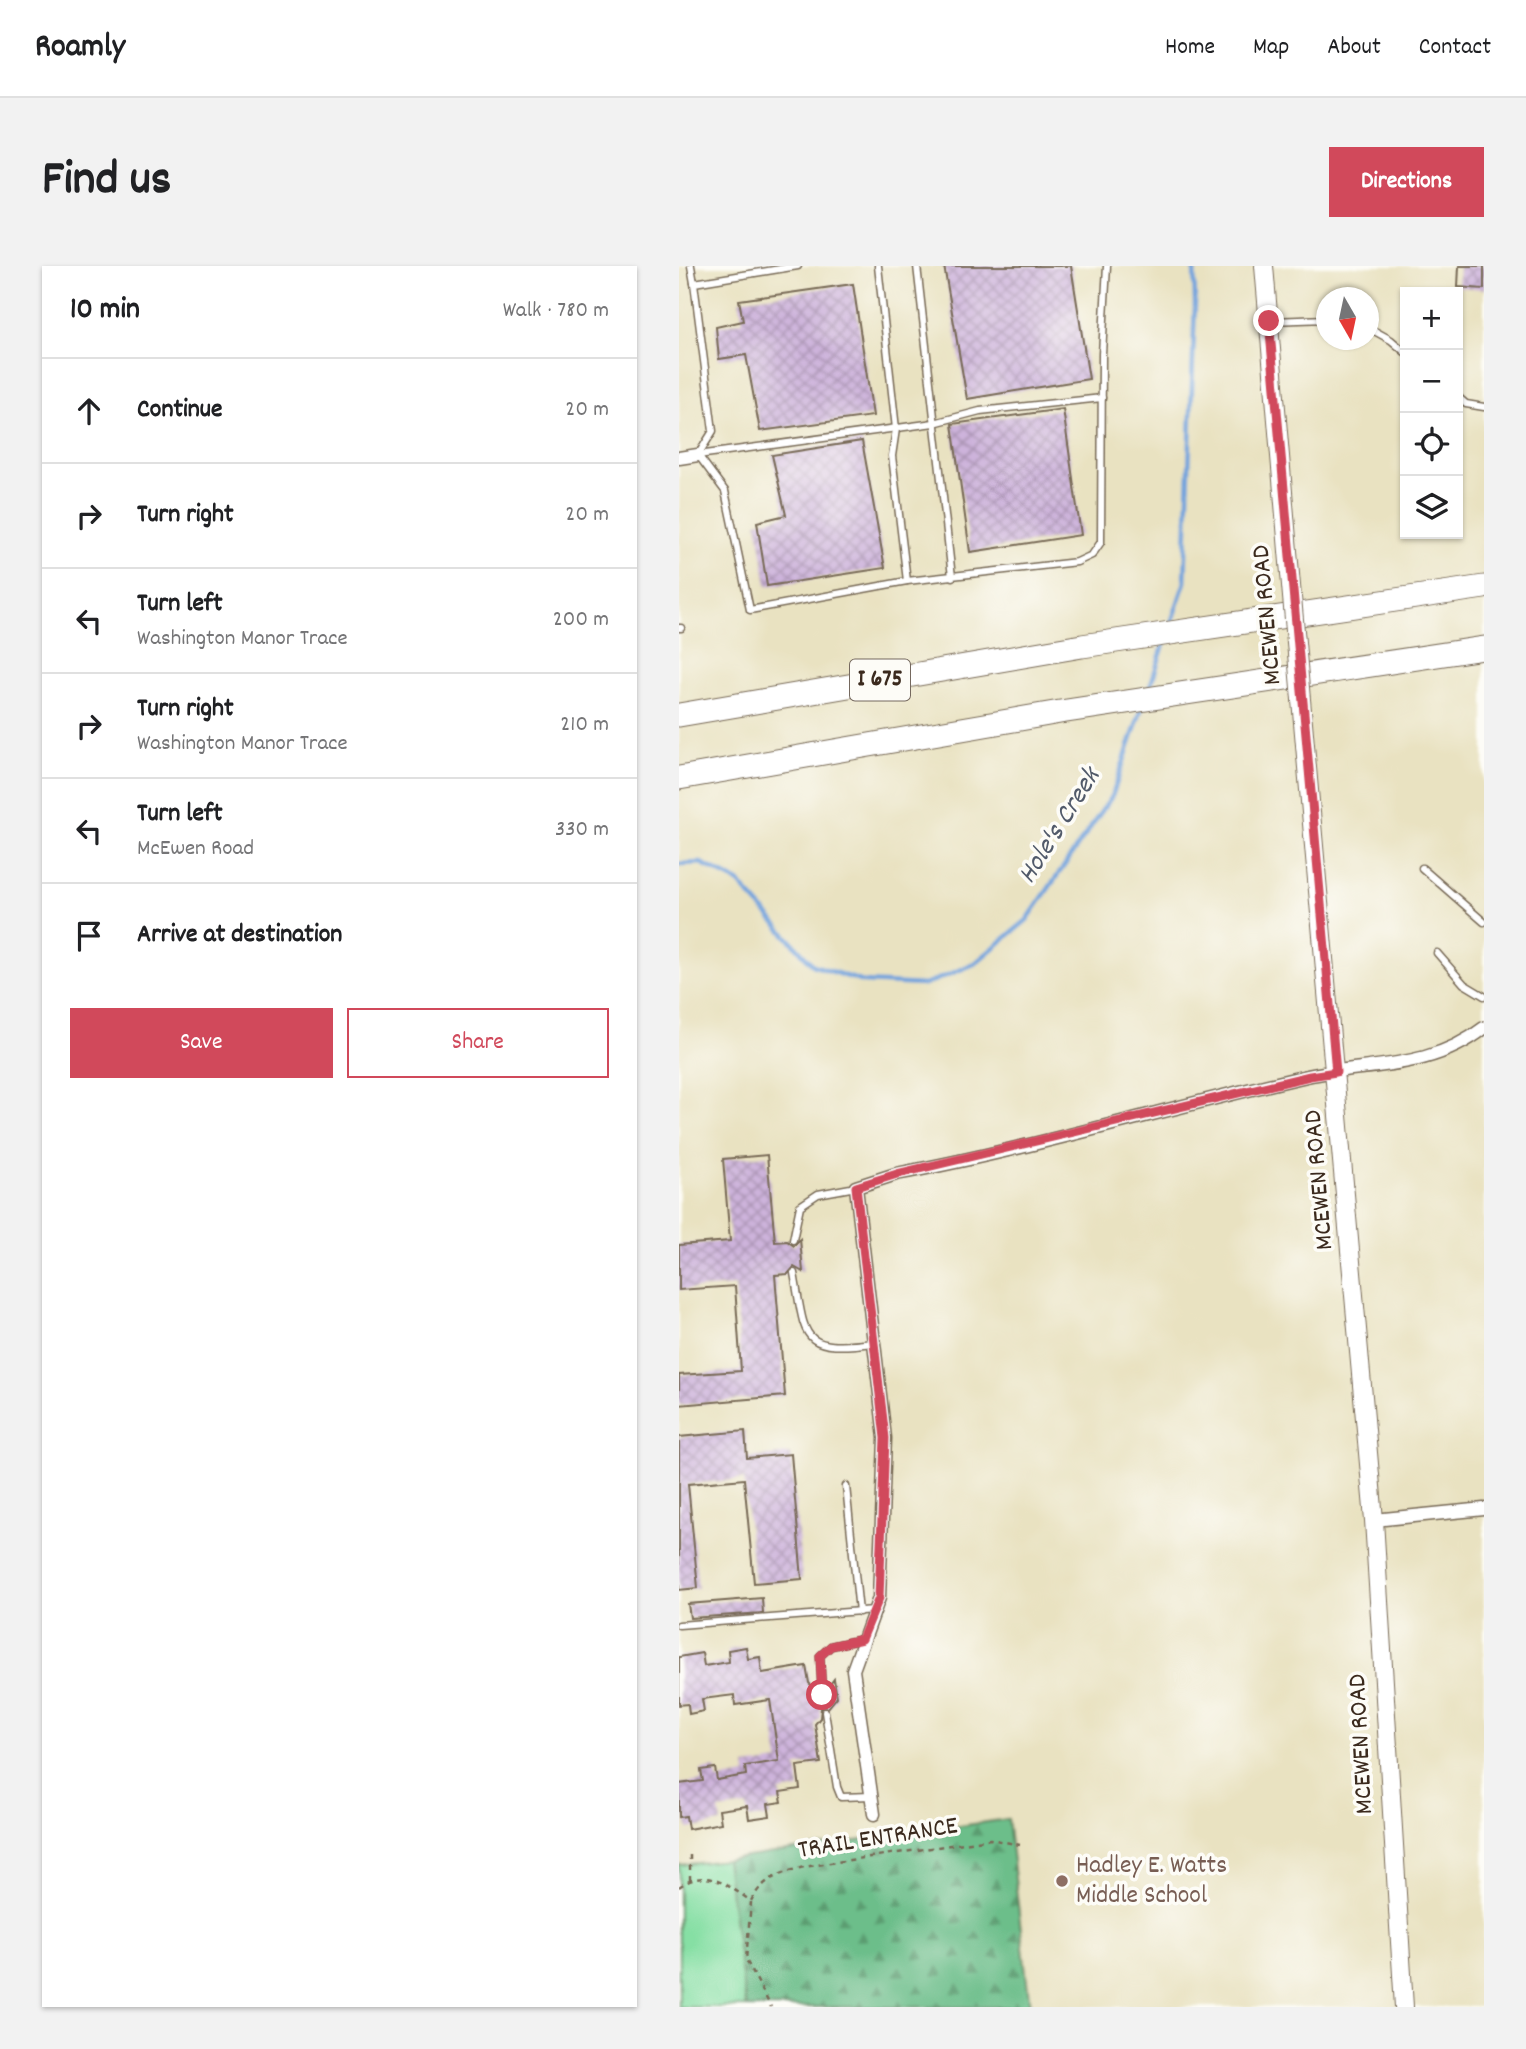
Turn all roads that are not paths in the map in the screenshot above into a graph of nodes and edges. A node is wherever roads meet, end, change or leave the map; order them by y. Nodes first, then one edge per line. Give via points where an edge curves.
1 (691, 266) edge
2 (798, 266) edge
3 (879, 266) edge
4 (917, 266) edge
5 (1107, 266) edge
6 (1264, 266) edge
7 (694, 283) junction
8 (1316, 319) edge
9 (1269, 321) junction
10 (1379, 333) edge
11 (1403, 350) edge
12 (1102, 398) junction
13 (1463, 401) edge
14 (1484, 407) edge
15 (935, 423) junction
16 (896, 429) junction
17 (698, 455) junction
18 (679, 458) edge
19 (952, 577) junction
20 (907, 581) junction
21 (1484, 587) edge
22 (1484, 648) edge
23 (679, 715) edge
24 (679, 778) edge
25 (1422, 869) dead end
26 (1484, 922) edge
27 (1437, 953) dead end
28 (1484, 996) edge
29 (1484, 1028) edge
30 (1336, 1072) junction
31 (856, 1187) junction
32 (793, 1240) dead end
33 (794, 1273) dead end
34 (874, 1343) junction
35 (846, 1486) dead end
36 (1484, 1509) edge
37 (1374, 1520) junction
38 (874, 1610) junction
39 (859, 1612) junction
40 (679, 1625) edge
41 (862, 1639) junction
42 (822, 1695) dead end
43 (825, 1712) dead end
44 (871, 1796) junction
45 (874, 1814) dead end
46 (1404, 2007) edge

1 - 7 lane
2 - 7 lane
3 - 16 lane
4 - 15 lane
5 - 12 lane
6 - 9 street, MCEWEN ROAD
7 - 17 lane via 713,431
8 - 9 lane
9 - 30 street, MCEWEN ROAD, bridge
10 - 11 lane
12 - 15 lane via 979,411
12 - 19 lane via 1101,542 1092,555 1077,562
13 - 14 lane
15 - 16 lane
15 - 19 lane
16 - 17 lane
16 - 20 lane via 892,456
17 - 18 street
17 - 20 lane via 725,491 750,610
19 - 20 lane
21 - 23 highway, I 675 via 1082,646
22 - 24 highway, I 675 via 1060,712
25 - 26 lane
27 - 28 lane via 1464,984
29 - 30 street via 1427,1058
30 - 31 street
30 - 37 street, MCEWEN ROAD
31 - 32 lane via 818,1194 800,1206
31 - 34 street
33 - 34 lane via 804,1328 811,1338 824,1346
34 - 38 street via 885,1438 879,1598
35 - 39 lane
36 - 37 street
37 - 46 street, MCEWEN ROAD
38 - 39 lane
38 - 41 street
39 - 40 lane
41 - 42 lane via 831,1646 820,1656
41 - 44 street via 853,1670
43 - 44 lane via 841,1797
44 - 45 street

